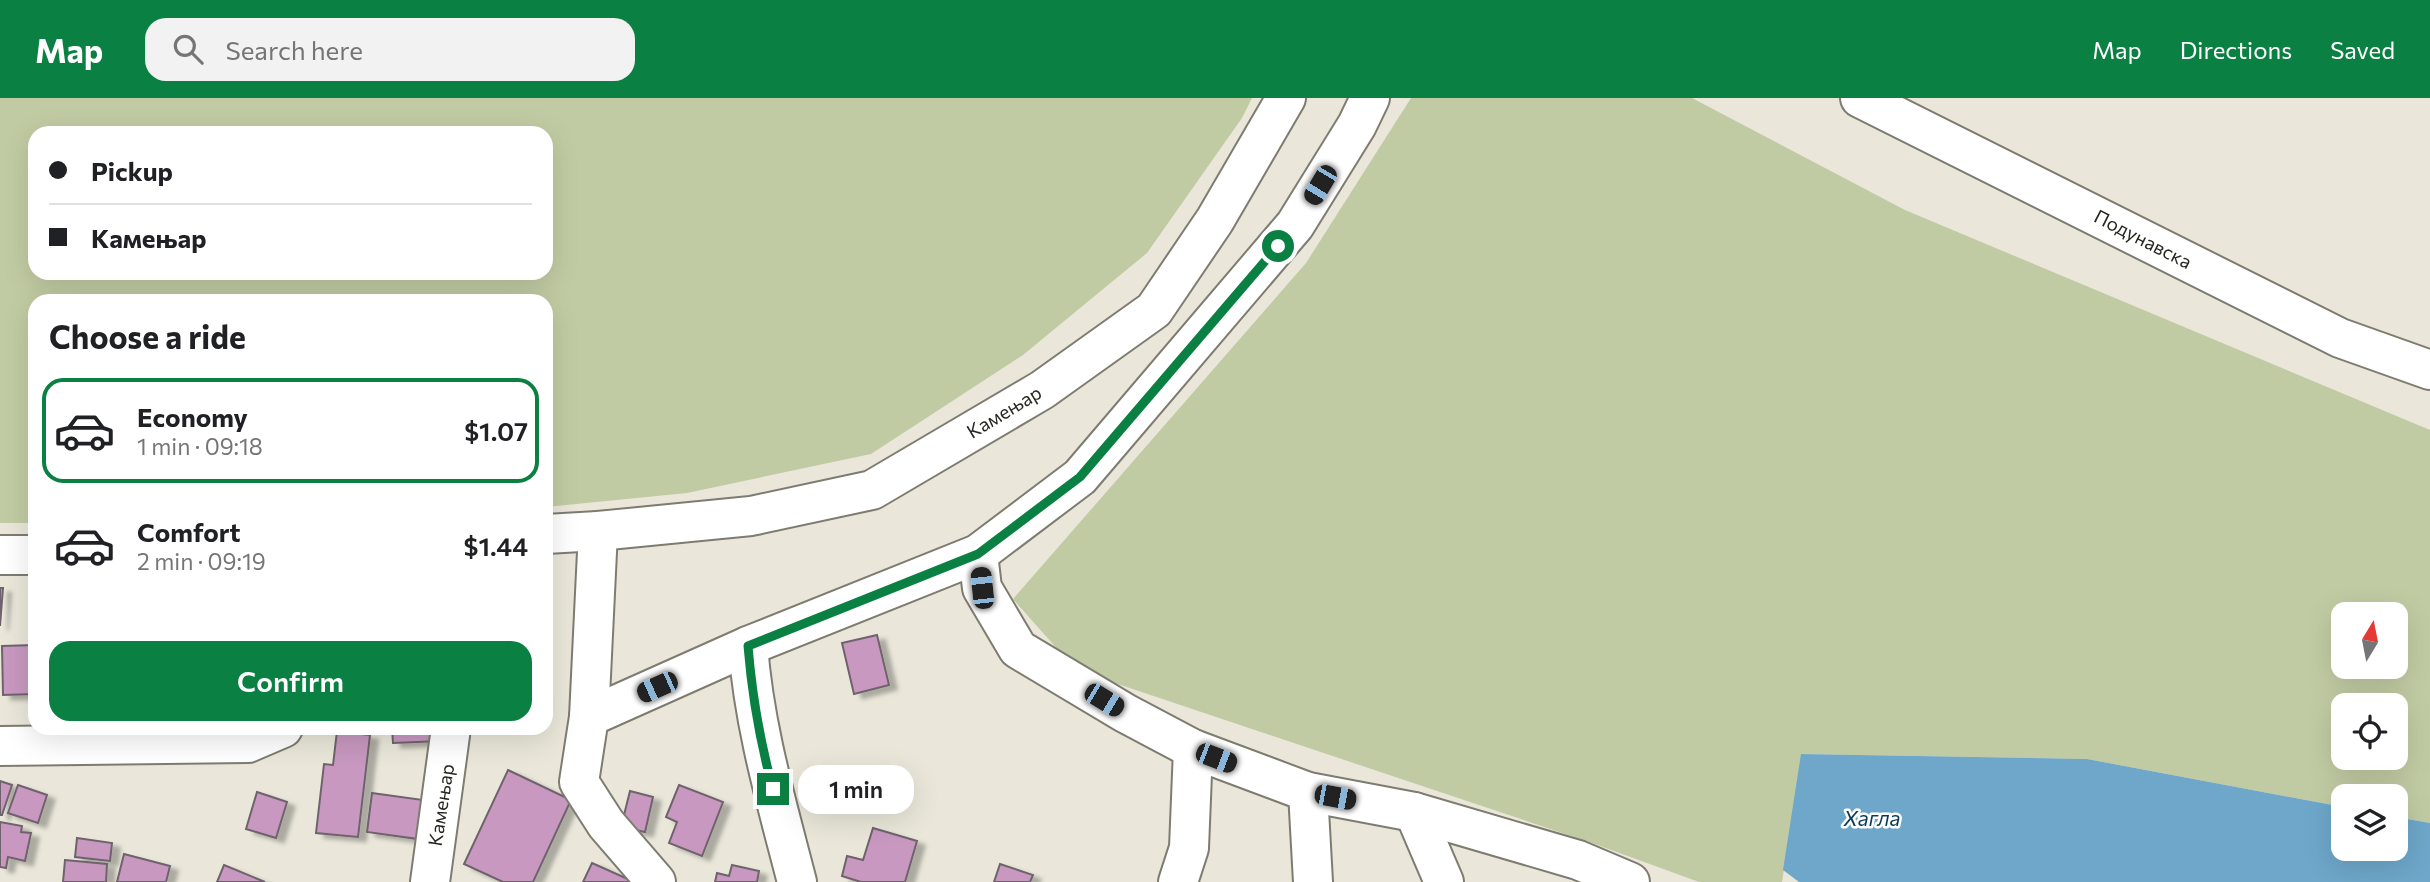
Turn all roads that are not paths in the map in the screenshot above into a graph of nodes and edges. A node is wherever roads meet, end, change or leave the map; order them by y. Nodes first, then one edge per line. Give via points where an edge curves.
1 (1286, 98) edge
2 (1370, 98) edge
3 (1860, 98) edge
4 (2430, 370) edge
5 (598, 531) junction
6 (553, 534) edge
7 (978, 554) junction
8 (0, 555) edge
9 (28, 555) edge
10 (748, 646) junction
11 (589, 717) junction
12 (267, 735) edge
13 (450, 735) edge
14 (0, 746) edge
15 (1194, 750) junction
16 (1308, 792) junction
17 (1414, 811) junction
18 (429, 882) edge
19 (656, 882) edge
20 (797, 882) edge
21 (1178, 882) edge
22 (1313, 882) edge
23 (1444, 882) edge
24 (1630, 882) edge

1 - 5 street, Камењар via 1215,220 1154,310 1042,390 872,490 751,516
2 - 7 street via 1295,225 1080,477
3 - 4 street, Подунавска via 2340,338
5 - 6 street, Камењар
5 - 11 street
7 - 10 street
7 - 15 street via 982,588 1018,649
8 - 9 street
10 - 11 street
10 - 20 street via 760,743
11 - 19 street via 579,782 606,824
12 - 14 street via 248,743
13 - 18 street, Камењар
15 - 16 street
15 - 21 street via 1189,848
16 - 17 street
16 - 22 street
17 - 23 street
17 - 24 street via 1578,860

